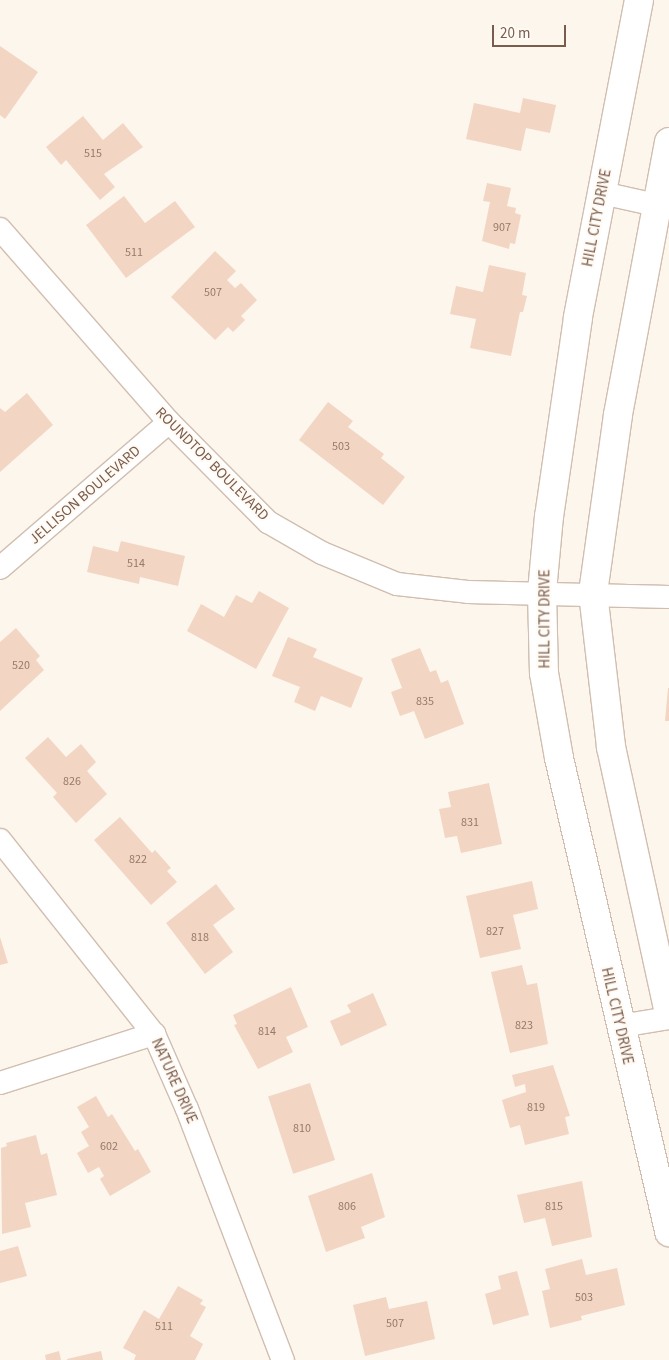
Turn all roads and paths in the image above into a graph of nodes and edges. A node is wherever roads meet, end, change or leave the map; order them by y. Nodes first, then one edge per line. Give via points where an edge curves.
1 (640, 0) edge
2 (669, 142) edge
3 (602, 193) junction
4 (663, 206) edge
5 (0, 228) edge
6 (169, 422) junction
7 (0, 568) edge
8 (542, 592) junction
9 (593, 593) junction
10 (669, 597) edge
11 (0, 840) edge
12 (669, 1013) edge
13 (669, 1018) edge
14 (620, 1026) junction
15 (154, 1034) junction
16 (0, 1083) edge
17 (669, 1232) edge
18 (283, 1360) edge

1 - 3 street, HILL CITY DRIVE
2 - 4 street
3 - 4 street
3 - 8 street, HILL CITY DRIVE via 563,413
4 - 9 street via 618,415
5 - 6 street, ROUNDTOP BOULEVARD
6 - 7 street, JELLISON BOULEVARD
6 - 8 street, ROUNDTOP BOULEVARD via 268,522 322,553 398,584 468,592
8 - 9 street, ROUNDTOP BOULEVARD
8 - 14 street, HILL CITY DRIVE via 544,673 559,758
9 - 10 street, ROUNDTOP BOULEVARD
9 - 12 street via 611,747
11 - 15 street, NATURE DRIVE
13 - 14 street
14 - 17 street, HILL CITY DRIVE
15 - 16 street
15 - 18 street, NATURE DRIVE via 188,1109

